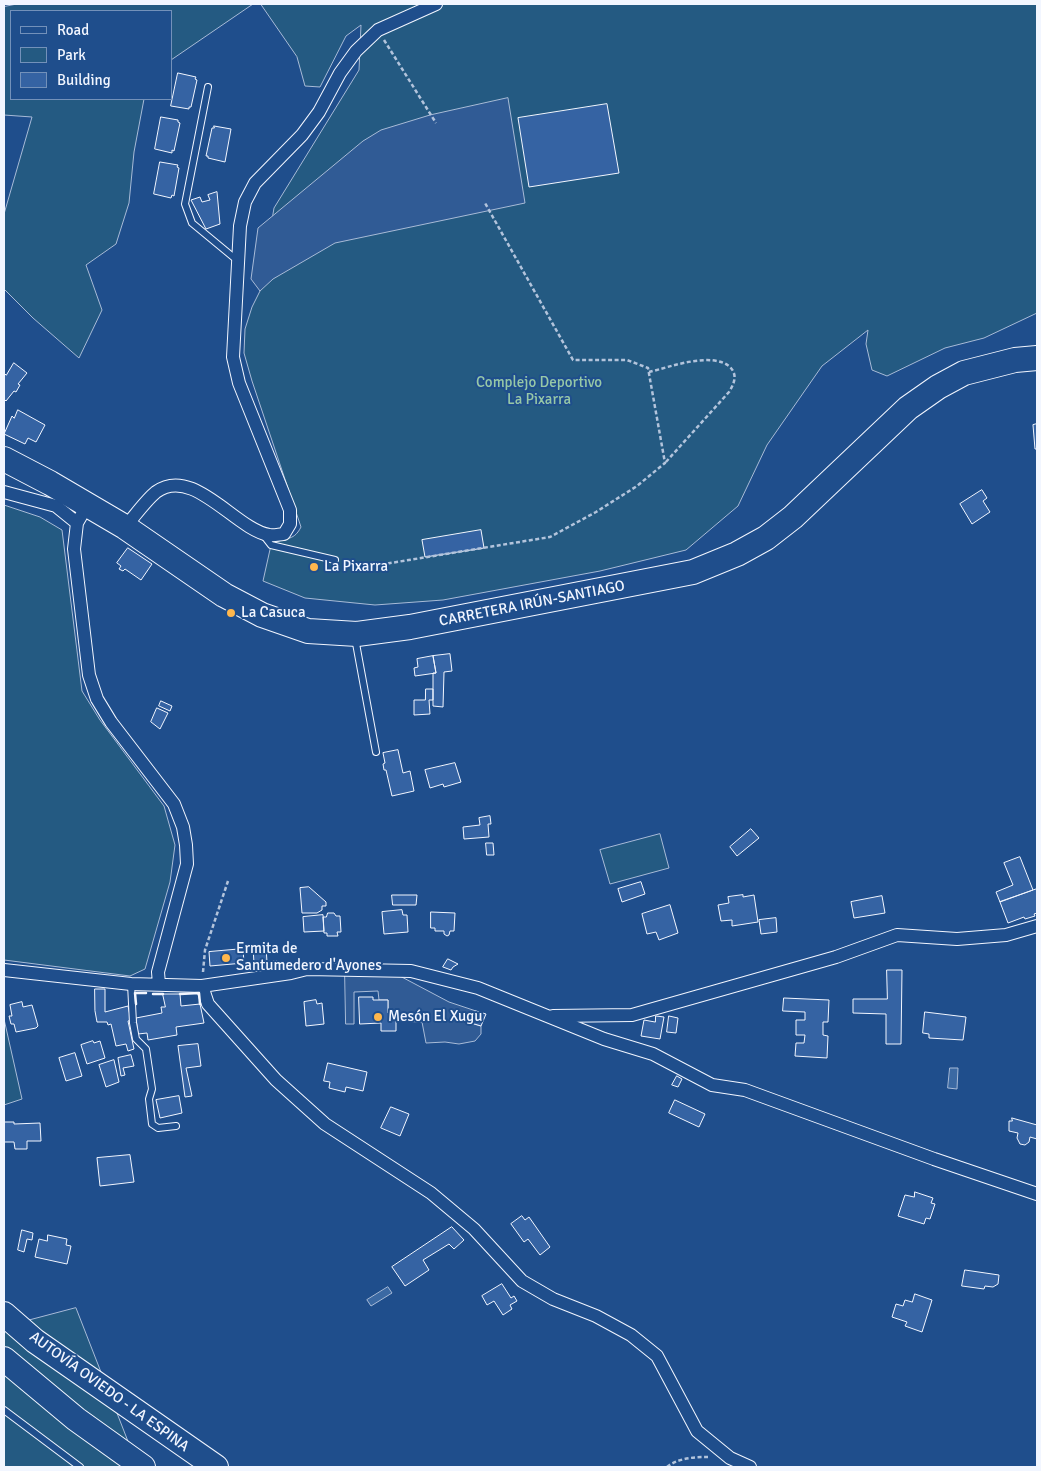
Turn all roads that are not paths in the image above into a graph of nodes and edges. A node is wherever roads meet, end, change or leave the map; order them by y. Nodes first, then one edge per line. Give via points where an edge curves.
1 (436, 4) edge
2 (208, 87) dead end
3 (238, 261) junction
4 (1037, 358) edge
5 (4, 459) edge
6 (4, 492) edge
7 (83, 514) junction
8 (126, 527) junction
9 (260, 531) junction
10 (334, 560) road end
11 (354, 634) junction
12 (376, 752) dead end
13 (1037, 926) edge
14 (4, 970) edge
15 (131, 984) junction
16 (159, 984) junction
17 (202, 986) junction
18 (548, 1016) junction
19 (176, 1126) dead end
20 (1037, 1194) edge
21 (4, 1314) edge
22 (4, 1359) edge
23 (4, 1410) edge
24 (80, 1467) edge
25 (143, 1467) edge
26 (216, 1467) edge
27 (750, 1467) edge

1 - 3 street via 378,30 356,51 302,135 255,183 245,202
2 - 3 lane via 184,204 192,223
3 - 9 street via 233,357 239,383 290,510 290,524 284,534 270,536
4 - 11 highway, CARRETERA IRÚN-SANTIAGO via 964,373 938,387 908,408 793,517 766,538 720,562 693,572 410,628
5 - 7 highway, CARRETERA IRÚN-SANTIAGO
6 - 7 street
7 - 8 highway, CARRETERA IRÚN-SANTIAGO
7 - 16 street via 74,548 89,675 97,699 111,722 174,804 186,845 187,864 158,972
8 - 9 street via 156,492 170,486 200,493
8 - 11 highway, CARRETERA IRÚN-SANTIAGO via 224,595 262,615 308,631
9 - 10 lane via 271,545
11 - 12 lane
13 - 18 street via 1006,935 957,939 897,935 836,957 632,1015
14 - 15 street
15 - 16 street
15 - 19 lane via 136,1039 146,1050 152,1090 149,1099 152,1124 158,1128
16 - 17 street
17 - 18 street via 307,969 411,971 478,988
17 - 27 street via 208,1004 276,1080 325,1124 431,1193 474,1229 522,1281 632,1335 657,1356 697,1431 730,1458
18 - 20 street via 604,1040 653,1054 712,1085 745,1090
21 - 26 highway, AUTOVÍA OVIEDO - LA ESPINA via 34,1341
22 - 25 highway via 76,1419
23 - 24 lane

